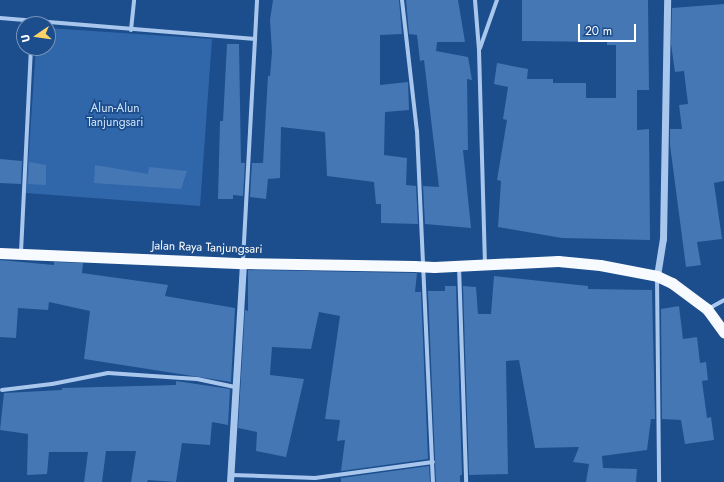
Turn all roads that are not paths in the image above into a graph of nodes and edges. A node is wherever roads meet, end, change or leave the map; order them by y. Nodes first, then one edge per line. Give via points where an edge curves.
1 (134, 0) edge
2 (257, 0) edge
3 (402, 0) edge
4 (475, 0) edge
5 (497, 0) edge
6 (667, 0) edge
7 (0, 18) edge
8 (16, 20) edge
9 (56, 25) edge
10 (131, 30) junction
11 (255, 39) junction
12 (479, 50) junction
13 (31, 56) edge
14 (0, 253) edge
15 (20, 254) junction
16 (243, 263) junction
17 (485, 265) junction
18 (459, 266) junction
19 (657, 276) junction
20 (724, 300) edge
21 (707, 309) junction
22 (724, 332) edge
23 (236, 387) junction
24 (2, 390) dead end
25 (433, 462) junction
26 (230, 479) edge
27 (434, 482) edge
28 (466, 482) edge
29 (658, 482) edge

1 - 10 street
2 - 11 street
3 - 25 street via 417,131
4 - 12 street
5 - 12 street
6 - 19 street via 663,239
7 - 8 street
9 - 10 street
10 - 11 street
11 - 16 street
12 - 17 street
13 - 15 street
14 - 15 highway, Jalan Raya Tanjungsari
15 - 16 highway, Jalan Raya Tanjungsari
16 - 18 highway, Jalan Raya Tanjungsari, bridge
16 - 23 street
17 - 18 highway, Jalan Raya Tanjungsari
17 - 19 highway, Jalan Raya Tanjungsari via 558,261 600,265
18 - 28 street
19 - 21 highway, Jalan Raya Tanjungsari via 672,283
19 - 29 street
20 - 21 street
21 - 22 highway, Jalan Raya Tanjungsari
23 - 24 street via 196,379 108,373
23 - 26 street
25 - 26 street via 315,478
25 - 27 street

